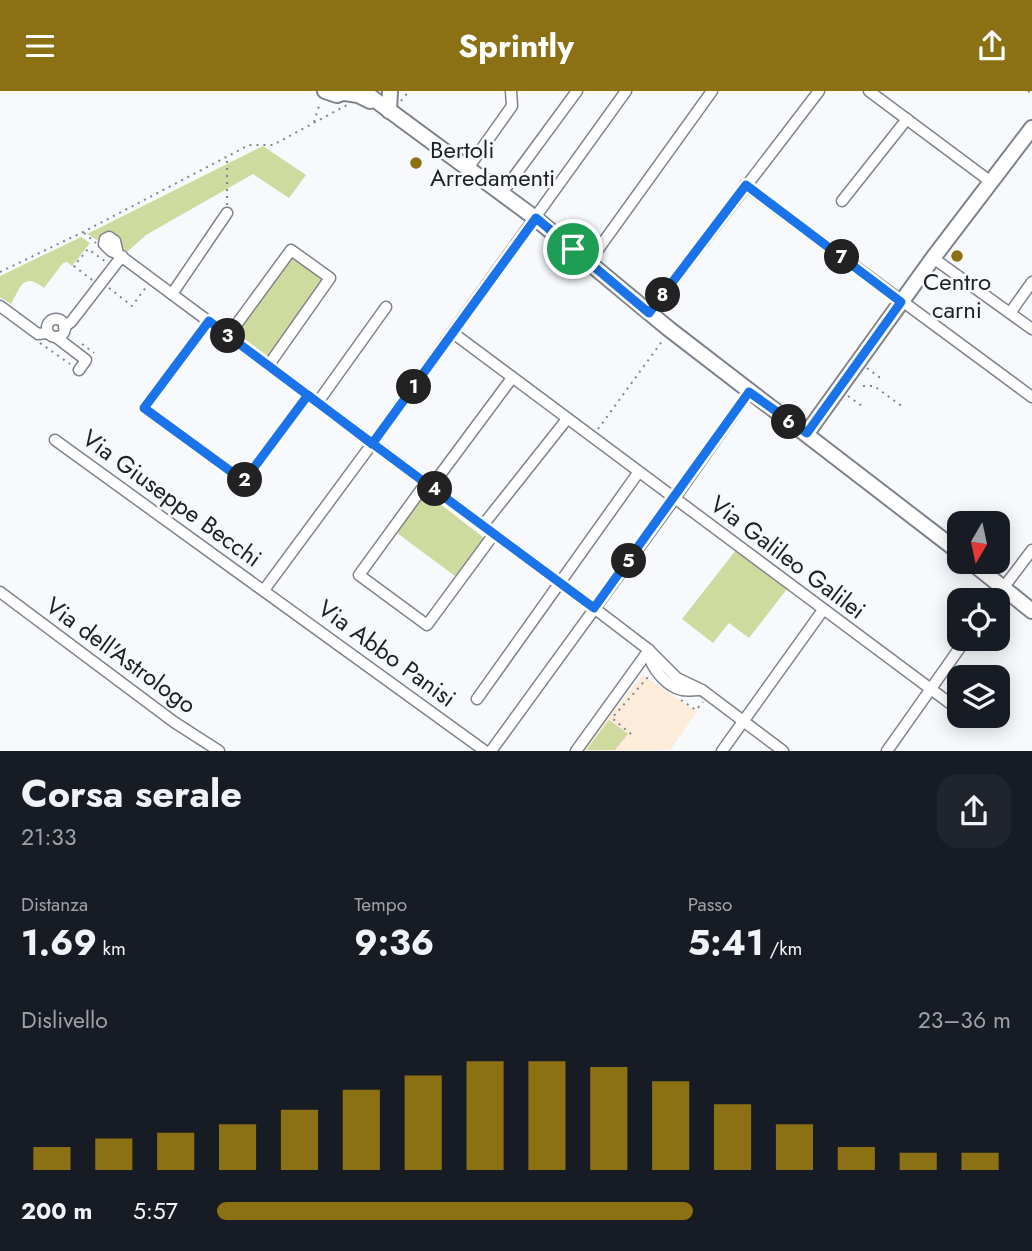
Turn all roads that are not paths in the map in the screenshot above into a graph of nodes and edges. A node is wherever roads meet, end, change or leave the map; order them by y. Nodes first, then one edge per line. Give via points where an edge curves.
1 (325, 91) edge
2 (363, 91) edge
3 (390, 91) edge
4 (511, 91) edge
5 (577, 91) edge
6 (626, 91) edge
7 (712, 91) edge
8 (818, 91) edge
9 (869, 91) edge
10 (347, 96) edge
11 (389, 111) junction
12 (907, 119) junction
13 (1032, 128) edge
14 (468, 168) junction
15 (991, 182) junction
16 (746, 185) junction
17 (502, 194) junction
18 (842, 201) dead end
19 (227, 213) road end
20 (536, 218) junction
21 (933, 258) junction
22 (589, 262) junction
23 (1032, 282) edge
24 (172, 294) junction
25 (901, 302) junction
26 (0, 306) edge
27 (386, 307) dead end
28 (649, 313) junction
29 (1010, 313) junction
30 (209, 321) junction
31 (64, 327) junction
32 (1032, 330) edge
33 (453, 333) junction
34 (52, 335) junction
35 (228, 336) junction
36 (268, 366) junction
37 (79, 370) dead end
38 (512, 378) junction
39 (749, 392) junction
40 (308, 395) junction
41 (1032, 397) edge
42 (318, 402) junction
43 (567, 419) junction
44 (807, 433) junction
45 (55, 440) dead end
46 (372, 444) junction
47 (638, 473) junction
48 (428, 485) junction
49 (675, 498) junction
50 (483, 525) junction
51 (494, 534) junction
52 (947, 543) edge
53 (1032, 549) edge
54 (988, 574) edge
55 (560, 583) junction
56 (1004, 586) junction
57 (264, 590) junction
58 (0, 592) edge
59 (594, 608) junction
60 (823, 610) junction
61 (1032, 611) edge
62 (649, 650) junction
63 (958, 651) edge
64 (931, 689) junction
65 (477, 699) dead end
66 (947, 701) edge
67 (743, 721) junction
68 (219, 751) edge
69 (485, 751) edge
70 (491, 751) edge
71 (576, 751) edge
72 (722, 751) edge
73 (783, 751) edge
74 (887, 751) edge

1 - 10 street
2 - 11 street
3 - 11 street
4 - 14 street via 512,106
5 - 17 street
6 - 20 street
7 - 22 street
8 - 16 street
9 - 12 street
10 - 11 street via 358,95
11 - 14 street
12 - 15 street
12 - 18 street
13 - 15 street
14 - 17 street
15 - 21 street
16 - 25 street
16 - 28 street
17 - 20 street
19 - 24 street
20 - 22 street
20 - 33 street
21 - 25 street
21 - 29 street
22 - 28 street
23 - 29 street
24 - 30 street
24 - 31 street via 120,255
25 - 41 street
25 - 44 street
26 - 34 street via 38,334
27 - 42 street
28 - 39 street
29 - 32 street
30 - 35 street
30 - 40 street via 144,408 244,481
31 - 34 street via 61,335
31 - 34 street via 54,320 48,325
33 - 38 street, Via Galileo Galilei
33 - 46 street
34 - 37 street via 86,360
35 - 36 street
35 - 36 street via 291,250 330,278
36 - 40 street
38 - 43 street, Via Galileo Galilei
38 - 48 street
39 - 44 street
39 - 49 street
40 - 42 street
42 - 46 street
43 - 47 street, Via Galileo Galilei
43 - 50 street
44 - 52 street
45 - 57 street, Via Giuseppe Becchi
46 - 48 street
46 - 57 street
47 - 49 street, Via Galileo Galilei
47 - 55 street
48 - 50 street
48 - 51 street via 359,575 427,625
49 - 59 street
49 - 60 street, Via Galileo Galilei
50 - 51 street
51 - 55 street
53 - 56 street
54 - 56 street
55 - 59 street
55 - 65 street
56 - 61 street
57 - 69 street, Via Abbo Panisi
58 - 68 street, Via dell'Astrologo
59 - 62 street
59 - 70 street
60 - 64 street, Via Galileo Galilei
60 - 67 street
62 - 67 street via 657,673 681,690 702,690
62 - 71 street
63 - 64 street
64 - 66 street, Via Galileo Galilei
64 - 74 street
67 - 72 street
67 - 73 street

